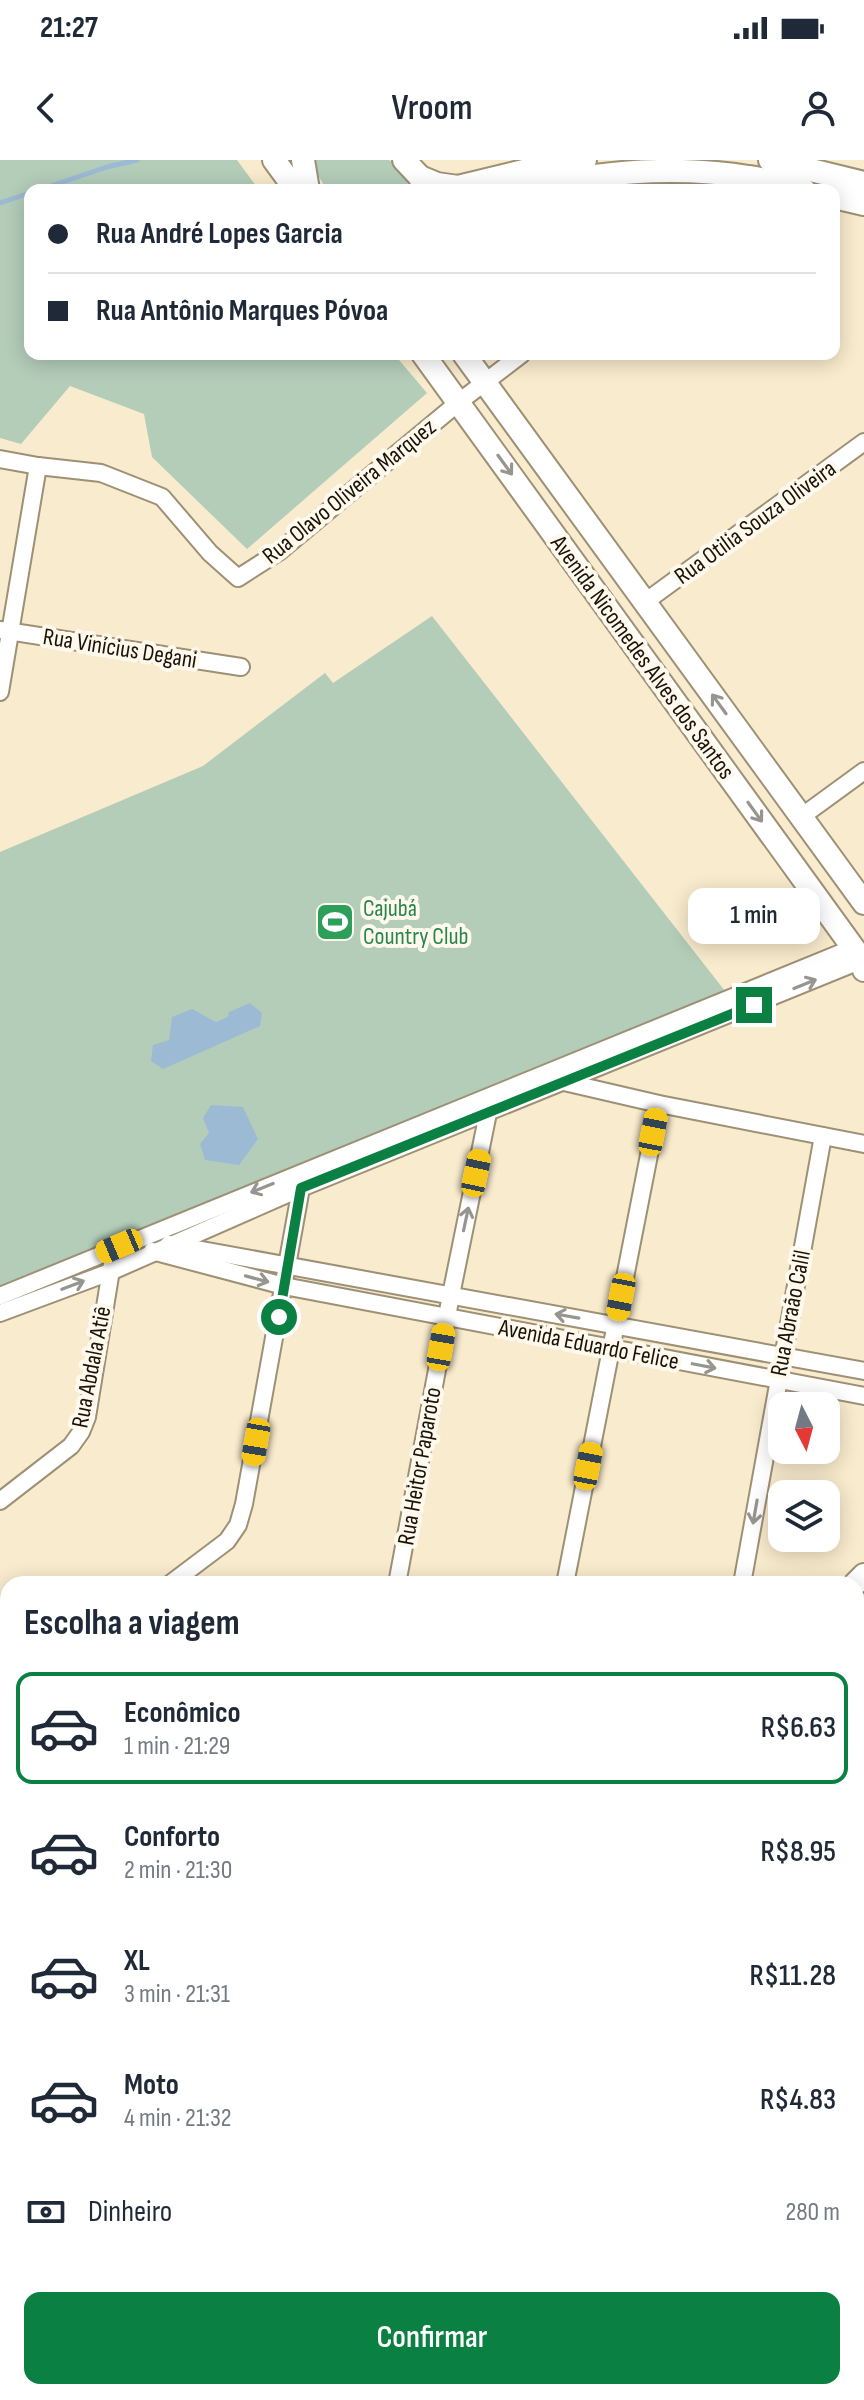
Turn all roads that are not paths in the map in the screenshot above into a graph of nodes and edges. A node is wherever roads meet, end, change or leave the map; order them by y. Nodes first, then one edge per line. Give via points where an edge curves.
1 (274, 160) edge
2 (303, 160) edge
3 (404, 160) edge
4 (585, 160) edge
5 (770, 160) edge
6 (750, 176) edge
7 (422, 183) edge
8 (864, 183) edge
9 (292, 184) edge
10 (307, 184) edge
11 (470, 184) edge
12 (544, 184) edge
13 (781, 184) edge
14 (840, 198) edge
15 (864, 204) edge
16 (428, 360) edge
17 (468, 360) edge
18 (514, 360) edge
19 (485, 382) junction
20 (459, 402) junction
21 (864, 442) edge
22 (0, 459) edge
23 (38, 466) junction
24 (645, 602) junction
25 (5, 631) edge
26 (241, 667) dead end
27 (0, 692) edge
28 (864, 771) edge
29 (801, 817) junction
30 (864, 903) edge
31 (861, 960) edge
32 (579, 1059) junction
33 (564, 1082) junction
34 (659, 1104) junction
35 (488, 1113) junction
36 (823, 1136) junction
37 (864, 1144) edge
38 (301, 1181) junction
39 (130, 1242) junction
40 (171, 1244) junction
41 (155, 1252) junction
42 (287, 1265) junction
43 (110, 1272) junction
44 (284, 1286) junction
45 (451, 1295) junction
46 (0, 1296) edge
47 (0, 1313) edge
48 (446, 1317) junction
49 (615, 1325) junction
50 (611, 1348) junction
51 (782, 1356) junction
52 (864, 1371) edge
53 (777, 1380) junction
54 (864, 1396) edge
55 (0, 1501) edge
56 (181, 1576) edge
57 (398, 1576) edge
58 (567, 1576) edge
59 (743, 1576) edge

1 - 9 main road
2 - 10 main road
3 - 7 main road
4 - 11 main road
5 - 8 main road
6 - 12 main road via 692,171 610,174
6 - 13 main road
14 - 15 main road
16 - 20 main road, Avenida Nicomedes Alves dos Santos
17 - 19 main road, Avenida Nicomedes Alves dos Santos
18 - 19 street
19 - 20 street
19 - 24 main road, Avenida Nicomedes Alves dos Santos
20 - 23 street, Rua Olavo Oliveira Marquez via 280,551 238,578 162,497 101,473
20 -> 31 main road, Avenida Nicomedes Alves dos Santos
21 - 24 street, Rua Otilia Souza Oliveira
22 - 23 street
23 - 25 street
29 -> 24 main road, Avenida Nicomedes Alves dos Santos
25 - 26 street, Rua Vinícius Degani
25 - 27 street
28 - 29 street
29 - 30 main road, Avenida Nicomedes Alves dos Santos
31 - 32 street
33 -> 31 street
32 - 33 street
32 - 38 street
33 - 34 street
33 - 35 street
34 - 36 street
34 - 49 street
35 - 38 street
45 -> 35 street, Rua Heitor Paparoto
36 - 37 street
36 - 51 street, Rua Abraão Calil
38 -> 39 street
38 - 40 street
38 - 42 street
39 - 40 street, Avenida Eduardo Felice
39 - 41 street, Avenida Eduardo Felice
39 - 43 street, Rua Abdala Atiê
39 - 46 street
40 - 41 street
40 - 42 street, Avenida Eduardo Felice
41 - 43 street
41 -> 44 street, Avenida Eduardo Felice
42 - 44 street
42 - 45 street, Avenida Eduardo Felice
47 -> 43 street
43 - 55 street, Rua Abdala Atiê via 81,1432 71,1446
44 - 48 street, Avenida Eduardo Felice
44 - 56 street via 238,1525 218,1549
45 - 48 street, Rua Heitor Paparoto
49 -> 45 street, Avenida Eduardo Felice
48 - 50 street, Avenida Eduardo Felice
48 - 57 street, Rua Heitor Paparoto
49 - 50 street
49 - 51 street, Avenida Eduardo Felice
50 -> 53 street, Avenida Eduardo Felice
50 - 58 street
51 - 52 street, Avenida Eduardo Felice
51 - 53 street, Rua Abraão Calil
53 - 54 street, Avenida Eduardo Felice
53 -> 59 street, Rua Abraão Calil

